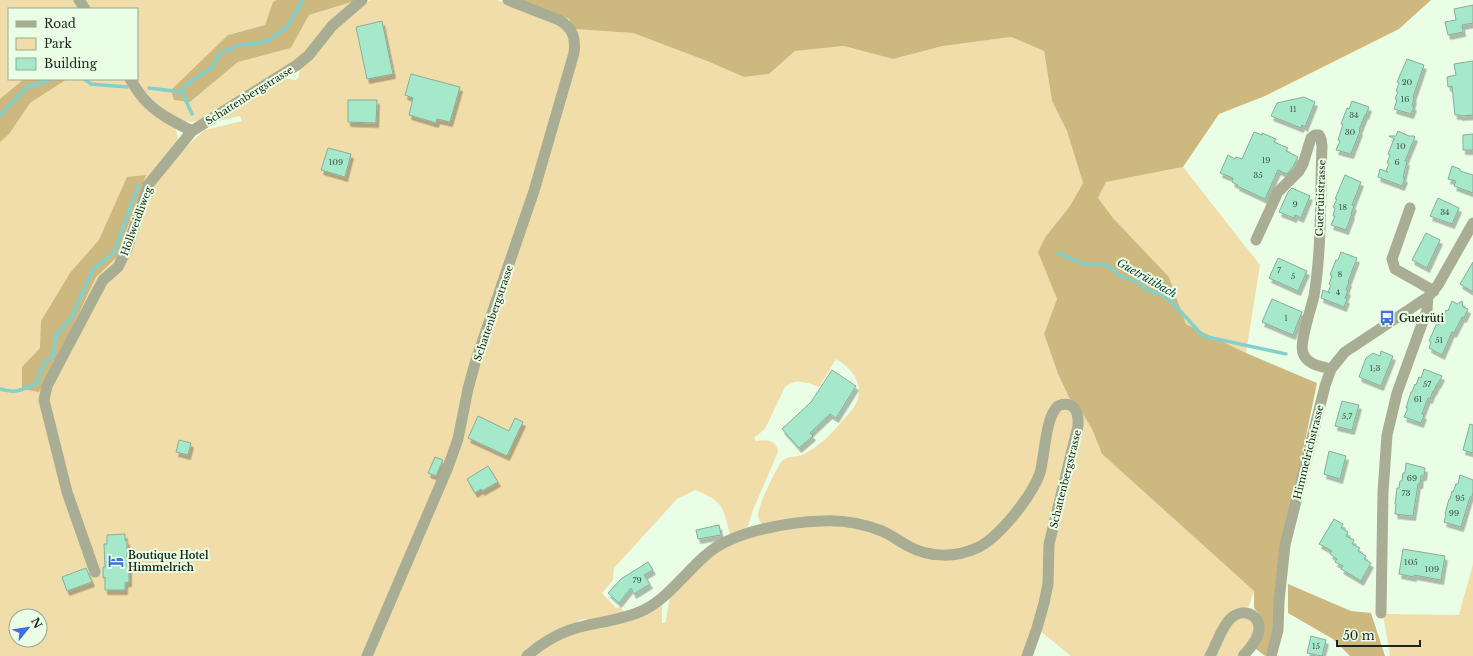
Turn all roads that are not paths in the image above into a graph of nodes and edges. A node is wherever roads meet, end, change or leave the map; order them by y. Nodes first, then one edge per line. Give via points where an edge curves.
1 (362, 0) edge
2 (508, 0) edge
3 (131, 80) edge
4 (192, 131) junction
5 (1410, 208) dead end
6 (1473, 223) edge
7 (1256, 240) dead end
8 (1431, 294) junction
9 (1331, 369) junction
10 (95, 572) dead end
11 (1381, 613) dead end
12 (367, 656) edge
13 (527, 656) edge
14 (1026, 656) edge
15 (1210, 656) edge
16 (1243, 656) edge
17 (1271, 656) edge

1 - 4 street, Schattenbergstrasse via 332,26 309,55 297,65
2 - 12 street, Schattenbergstrasse via 565,23 575,39 574,53 534,191 475,363 458,439
3 - 4 street via 142,97 156,110
4 - 10 street, Höllweidliweg via 148,185 127,249 118,267 103,280 47,386 44,400 67,492
5 - 8 street via 1392,264 1395,269
6 - 8 street, Himmelrichstrasse
7 - 9 street, Guetrütistrasse via 1278,192 1301,167 1312,138 1319,135 1322,146 1318,258 1313,298 1302,347 1303,354 1309,362
8 - 9 street, Himmelrichstrasse via 1345,352
8 - 11 street, Himmelrichstrasse via 1397,393 1387,435 1383,492
9 - 17 street, Himmelrichstrasse via 1285,545 1278,630
13 - 14 street, Schattenbergstrasse via 571,629 624,618 645,609 670,591 719,544 773,527 809,521 844,522 860,524 882,532 925,554 949,555 973,550 1001,529 1033,488 1042,466 1051,415 1058,406 1068,404 1076,410 1078,426 1050,540 1048,584 1044,603
15 - 16 street via 1228,621 1234,615 1243,612 1253,616 1259,630 1254,642

